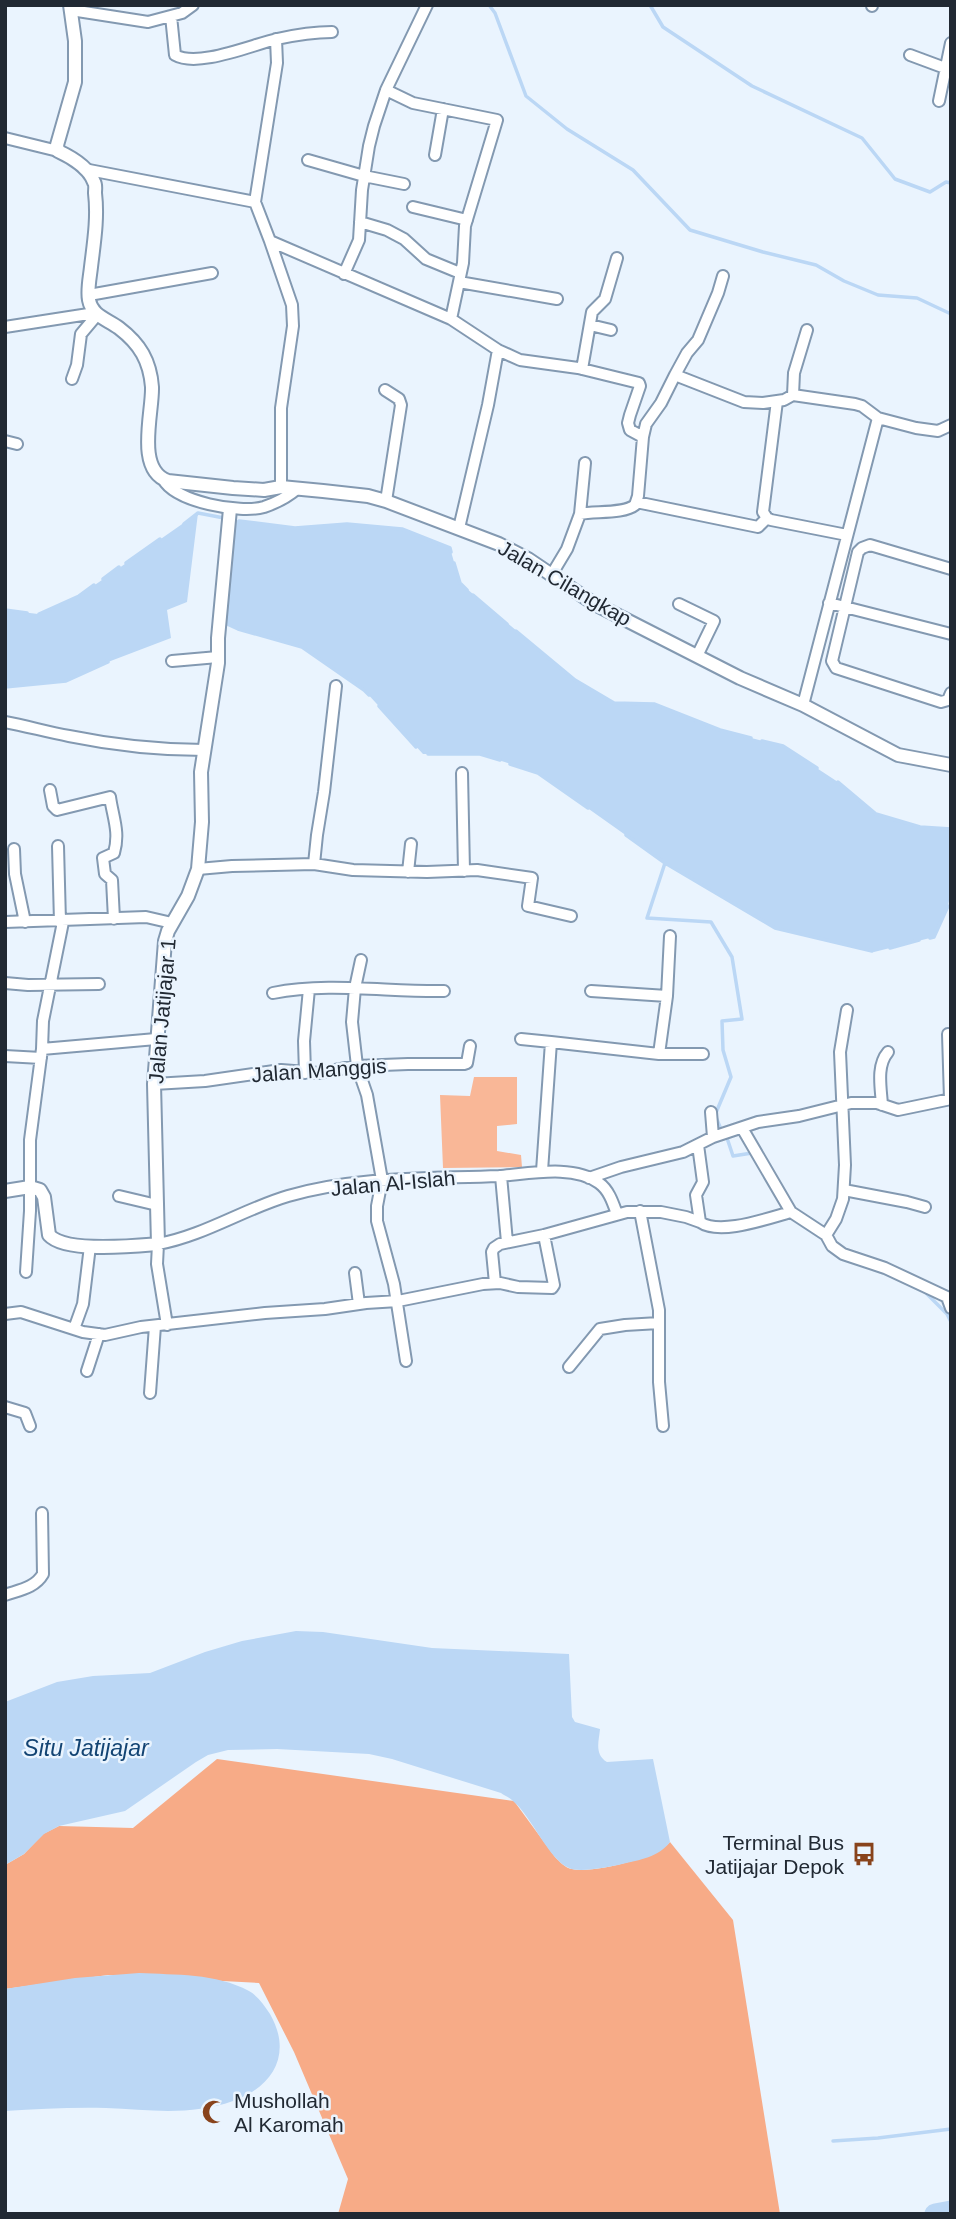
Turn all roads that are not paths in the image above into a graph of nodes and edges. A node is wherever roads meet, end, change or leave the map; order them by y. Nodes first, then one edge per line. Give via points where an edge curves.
1 (193, 5) edge
2 (427, 5) edge
3 (70, 7) edge
4 (171, 16) junction
5 (332, 32) dead end
6 (276, 39) junction
7 (951, 43) edge
8 (911, 55) dead end
9 (946, 68) junction
10 (386, 90) junction
11 (939, 101) dead end
12 (443, 109) junction
13 (5, 138) edge
14 (58, 150) junction
15 (435, 155) dead end
16 (308, 160) dead end
17 (84, 169) junction
18 (364, 176) junction
19 (404, 184) dead end
20 (255, 202) junction
21 (413, 207) dead end
22 (467, 220) junction
23 (360, 222) junction
24 (270, 241) junction
25 (617, 258) dead end
26 (212, 273) dead end
27 (344, 274) junction
28 (723, 276) dead end
29 (459, 277) junction
30 (89, 295) junction
31 (557, 299) dead end
32 (96, 314) junction
33 (450, 319) junction
34 (590, 325) junction
35 (5, 327) edge
36 (611, 330) dead end
37 (807, 330) dead end
38 (498, 350) junction
39 (582, 369) junction
40 (675, 375) junction
41 (72, 379) dead end
42 (385, 390) dead end
43 (793, 395) junction
44 (776, 401) junction
45 (878, 418) junction
46 (951, 425) edge
47 (643, 437) junction
48 (5, 441) edge
49 (18, 444) dead end
50 (585, 463) dead end
51 (161, 477) junction
52 (281, 487) junction
53 (298, 488) junction
54 (386, 501) junction
55 (636, 502) junction
56 (580, 514) junction
57 (229, 516) junction
58 (767, 518) junction
59 (459, 528) junction
60 (847, 535) junction
61 (951, 569) edge
62 (552, 574) junction
63 (829, 603) junction
64 (679, 604) dead end
65 (847, 608) junction
66 (950, 632) edge
67 (697, 656) junction
68 (218, 657) junction
69 (172, 661) dead end
70 (336, 686) dead end
71 (951, 693) edge
72 (803, 705) junction
73 (5, 722) edge
74 (204, 750) junction
75 (951, 765) edge
76 (462, 773) dead end
77 (50, 790) dead end
78 (411, 844) dead end
79 (58, 846) dead end
80 (14, 849) dead end
81 (314, 864) junction
82 (198, 869) junction
83 (464, 871) junction
84 (408, 872) junction
85 (571, 916) dead end
86 (114, 919) junction
87 (5, 922) edge
88 (25, 922) junction
89 (62, 922) junction
90 (173, 923) junction
91 (670, 936) dead end
92 (361, 960) dead end
93 (5, 983) edge
94 (99, 984) dead end
95 (52, 985) junction
96 (355, 988) junction
97 (309, 989) junction
98 (444, 991) dead end
99 (591, 991) dead end
100 (273, 993) dead end
101 (667, 996) junction
102 (847, 1010) dead end
103 (948, 1034) dead end
104 (520, 1039) dead end
105 (156, 1040) junction
106 (551, 1042) junction
107 (470, 1046) dead end
108 (888, 1052) dead end
109 (42, 1054) junction
110 (659, 1054) junction
111 (703, 1054) dead end
112 (5, 1056) edge
113 (357, 1066) junction
114 (304, 1073) junction
115 (154, 1084) junction
116 (951, 1099) edge
117 (882, 1105) junction
118 (842, 1106) junction
119 (711, 1112) dead end
120 (742, 1128) junction
121 (713, 1137) junction
122 (698, 1145) junction
123 (542, 1171) junction
124 (501, 1176) junction
125 (589, 1178) junction
126 (382, 1180) junction
127 (30, 1187) junction
128 (844, 1190) junction
129 (5, 1191) edge
130 (119, 1196) dead end
131 (157, 1205) junction
132 (925, 1207) dead end
133 (639, 1211) junction
134 (791, 1212) junction
135 (617, 1214) junction
136 (700, 1222) junction
137 (544, 1235) junction
138 (826, 1235) junction
139 (507, 1242) junction
140 (158, 1244) junction
141 (90, 1246) junction
142 (26, 1272) dead end
143 (355, 1273) dead end
144 (495, 1283) junction
145 (950, 1300) edge
146 (397, 1301) junction
147 (359, 1304) junction
148 (5, 1314) edge
149 (659, 1323) junction
150 (161, 1326) junction
151 (74, 1329) junction
152 (99, 1334) junction
153 (407, 1361) dead end
154 (569, 1367) dead end
155 (87, 1371) dead end
156 (150, 1393) dead end
157 (5, 1407) edge
158 (30, 1426) dead end
159 (663, 1426) dead end
160 (42, 1513) dead end
161 (5, 1595) edge

1 - 4 street
2 - 10 street
3 - 4 street via 148,22
3 - 14 street via 75,82
4 - 6 street via 177,57 202,59
5 - 6 street
6 - 20 street via 277,63
7 - 9 street
8 - 9 street
9 - 11 street
10 - 12 street via 413,103
10 - 18 street
12 - 15 street
12 - 22 street via 497,120
13 - 14 street
14 - 17 street
16 - 18 street
17 - 20 street
17 - 30 street via 94,182 98,217
18 - 19 street
18 - 23 street
20 - 24 street
21 - 22 street
22 - 29 street
23 - 27 street via 359,240
23 - 29 street via 404,239
24 - 27 street
24 - 52 street via 292,305 293,326 281,408
25 - 34 street via 605,299 592,312
26 - 30 street
27 - 33 street
28 - 40 street via 698,340
29 - 31 street
29 - 33 street
30 - 32 street
32 - 35 street
32 - 41 street via 81,334
32 - 51 street via 120,329 145,356 151,373 151,463
33 - 38 street
34 - 36 street
34 - 39 street
37 - 43 street via 794,373
38 - 39 street via 520,360
38 - 59 street
39 - 47 street via 639,383 628,423
40 - 44 street via 744,402
40 - 47 street
42 - 54 street via 401,405
43 - 44 street
43 - 45 street via 855,404
44 - 58 street via 763,512
45 - 46 street via 926,430
45 - 60 street
47 - 55 street
48 - 49 street
50 - 56 street
51 - 52 street, Jalan Cilangkap via 233,488
51 - 57 street via 171,491
52 - 53 street, Jalan Cilangkap
53 - 54 street, Jalan Cilangkap
53 - 57 street via 264,507
54 - 59 street, Jalan Cilangkap
55 - 56 street via 630,509
55 - 58 street via 758,527
56 - 62 street
57 - 68 street, Jalan Jatijajar 1
58 - 60 street
59 - 62 street, Jalan Cilangkap
60 - 63 street
61 - 65 street via 866,546 858,552
62 - 67 street, Jalan Cilangkap via 593,603
63 - 65 street
63 - 72 street
64 - 67 street via 714,621
65 - 66 street
65 - 71 street via 834,666 941,702
67 - 72 street, Jalan Cilangkap
68 - 69 street
68 - 74 street, Jalan Jatijajar 1
70 - 81 street
72 - 75 street, Jalan Cilangkap via 898,755
73 - 74 street via 125,745
74 - 82 street, Jalan Jatijajar 1
76 - 83 street
77 - 86 street via 57,810 110,797 116,847 103,858 105,874 112,880
78 - 84 street
79 - 89 street
80 - 88 street
81 - 82 street
81 - 84 street
82 - 90 street, Jalan Jatijajar 1
83 - 84 street
83 - 85 street via 532,878 528,906
86 - 89 street
86 - 90 street via 146,917
87 - 88 street
88 - 89 street
89 - 95 street
90 - 105 street, Jalan Jatijajar 1 via 165,941
91 - 101 street
92 - 96 street
93 - 95 street
94 - 95 street
95 - 109 street via 43,1021
96 - 97 street
96 - 98 street
96 - 113 street via 352,1022
97 - 100 street
97 - 114 street
99 - 101 street
101 - 110 street
102 - 118 street via 840,1052
103 - 116 street
104 - 106 street
105 - 109 street
105 - 115 street, Jalan Jatijajar 1
106 - 110 street
106 - 123 street
107 - 113 street, Jalan Manggis via 466,1064
108 - 117 street via 882,1060
109 - 112 street
109 - 127 street via 30,1140
110 - 111 street
113 - 114 street, Jalan Manggis
113 - 126 street via 367,1095
114 - 115 street, Jalan Manggis via 281,1070
115 - 131 street, Jalan Jatijajar 1
116 - 117 street via 898,1110
117 - 118 street
118 - 120 street
118 - 128 street
119 - 121 street
120 - 121 street
120 - 134 street
121 - 122 street
122 - 125 street
122 - 136 street via 703,1182 696,1195
123 - 124 street, Jalan Al-Islah
123 - 125 street, Jalan Al-Islah
124 - 126 street, Jalan Al-Islah
124 - 139 street
125 - 135 street via 609,1193
126 - 140 street, Jalan Al-Islah via 288,1196 177,1241
126 - 146 street via 377,1221
127 - 129 street
127 - 141 street via 43,1195 47,1230 53,1239
127 - 142 street
128 - 132 street
128 - 138 street
130 - 131 street
131 - 140 street, Jalan Jatijajar 1
133 - 135 street
133 - 136 street
133 - 149 street
134 - 136 street via 721,1227
134 - 138 street
135 - 137 street
137 - 139 street
137 - 144 street via 552,1288
138 - 145 street via 842,1254 885,1268
139 - 144 street via 496,1245 492,1252
140 - 141 street
140 - 150 street
141 - 151 street via 83,1304
143 - 147 street
144 - 146 street
146 - 147 street
146 - 153 street
147 - 150 street
148 - 151 street via 21,1312
149 - 154 street via 600,1329
149 - 159 street
150 - 152 street
150 - 156 street
151 - 152 street
152 - 155 street
157 - 158 street via 25,1413
160 - 161 street via 43,1574 33,1585

